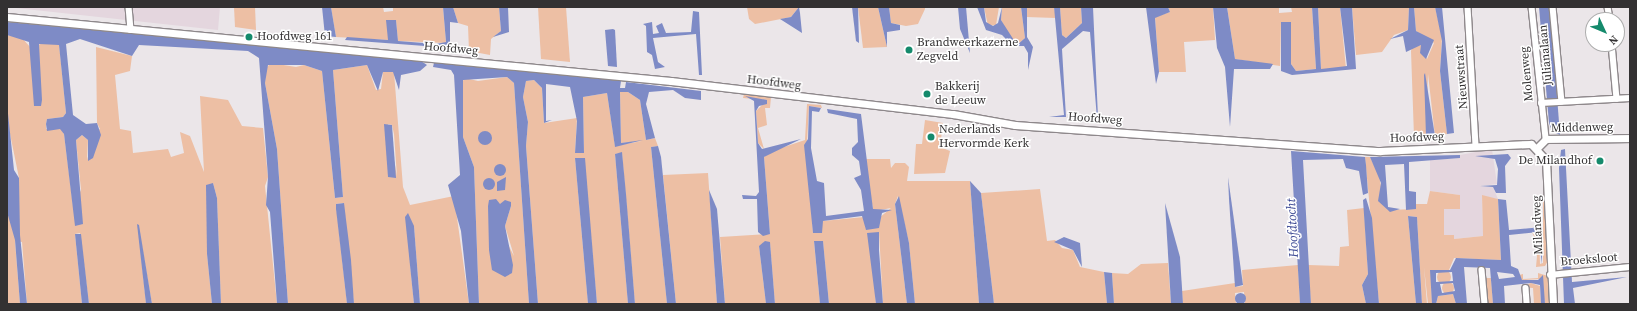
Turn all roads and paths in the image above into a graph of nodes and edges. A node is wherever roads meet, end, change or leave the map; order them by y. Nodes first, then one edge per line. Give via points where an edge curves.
1 (129, 7) edge
2 (1468, 7) edge
3 (1532, 7) edge
4 (1553, 7) edge
5 (7, 17) edge
6 (131, 30) junction
7 (1613, 52) edge
8 (1630, 98) edge
9 (1617, 99) junction
10 (1561, 102) junction
11 (1542, 103) junction
12 (1630, 138) edge
13 (1546, 139) junction
14 (1476, 146) junction
15 (1537, 148) junction
16 (1630, 267) edge
17 (1482, 270) dead end
18 (1550, 275) junction
19 (1526, 288) dead end
20 (1485, 304) edge
21 (1527, 304) edge
22 (1553, 304) edge

1 - 6 street
2 - 14 street, Nieuwstraat
3 - 11 street, Molenweg
4 - 10 street, Julianalaan
5 - 6 street, Hoofdweg
6 - 14 street, Hoofdweg via 672,81 953,114 1015,125 1380,151
7 - 9 street
8 - 9 street
9 - 10 street
10 - 11 street
11 - 13 street, Molenweg
12 - 13 street, Middenweg
13 - 15 street, Middenweg
14 - 15 street, Hoofdweg via 1531,144
15 - 18 street, Milandweg via 1546,160
16 - 18 street, Broeksloot
17 - 20 street
18 - 22 street, Milandweg
19 - 21 street

